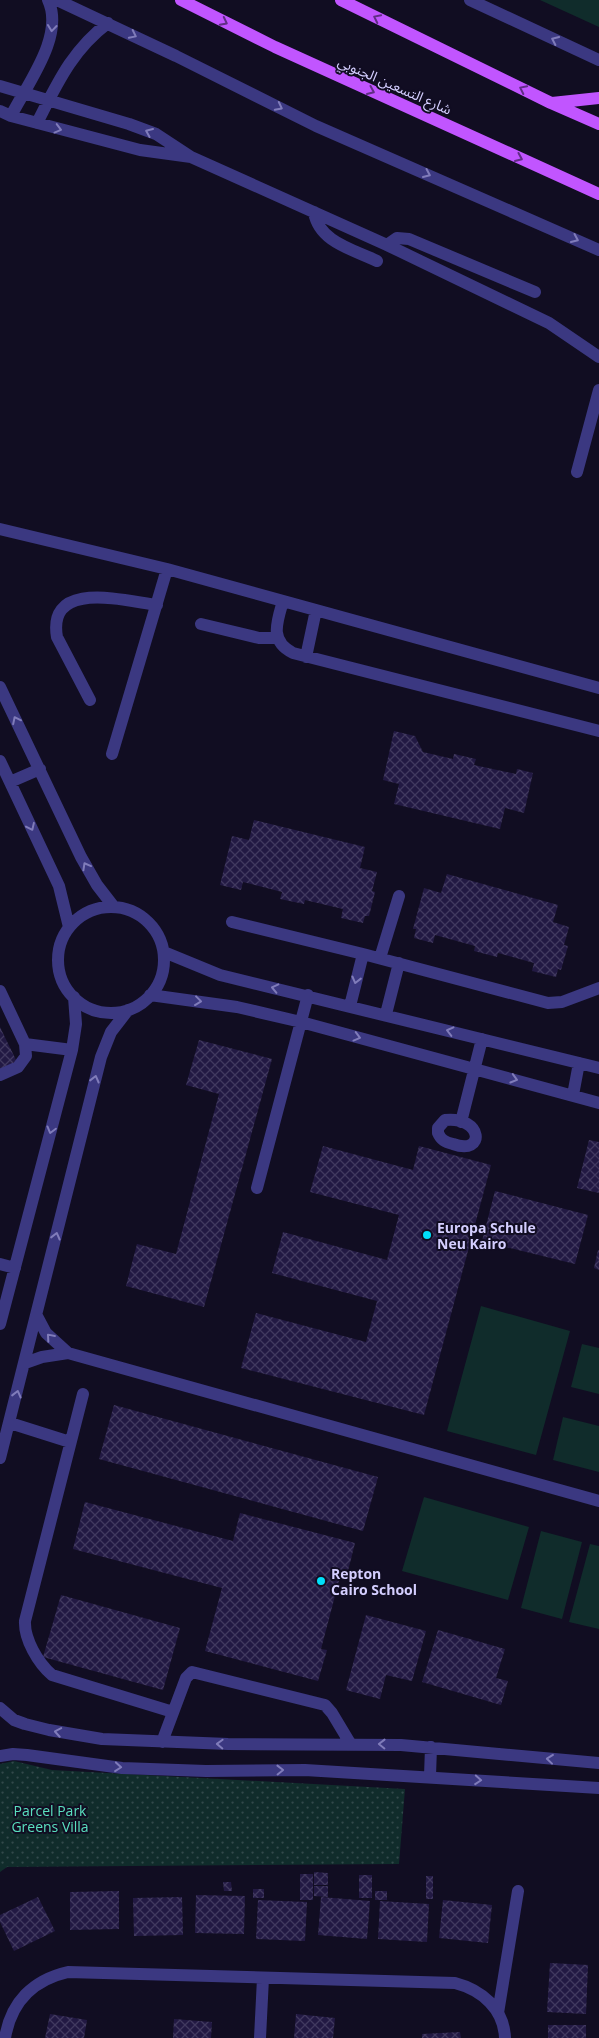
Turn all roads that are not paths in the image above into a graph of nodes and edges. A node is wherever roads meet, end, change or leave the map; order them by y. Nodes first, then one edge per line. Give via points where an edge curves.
1 (48, 0) edge
2 (57, 0) edge
3 (181, 0) edge
4 (341, 0) edge
5 (470, 0) edge
6 (108, 23) junction
7 (599, 60) edge
8 (0, 86) edge
9 (23, 92) junction
10 (599, 98) edge
11 (49, 100) junction
12 (550, 103) junction
13 (5, 114) edge
14 (37, 123) junction
15 (599, 124) edge
16 (191, 157) junction
17 (599, 194) edge
18 (314, 212) junction
19 (387, 245) junction
20 (599, 250) edge
21 (377, 261) dead end
22 (535, 292) dead end
23 (599, 357) edge
24 (599, 390) edge
25 (577, 472) dead end
26 (0, 529) edge
27 (167, 569) junction
28 (283, 601) junction
29 (157, 605) junction
30 (316, 610) junction
31 (201, 624) dead end
32 (277, 638) junction
33 (306, 657) junction
34 (0, 687) edge
35 (599, 688) edge
36 (90, 700) dead end
37 (599, 731) edge
38 (112, 754) dead end
39 (0, 761) edge
40 (40, 769) junction
41 (5, 784) edge
42 (398, 896) dead end
43 (114, 907) junction
44 (232, 922) dead end
45 (69, 927) junction
46 (164, 952) junction
47 (363, 954) junction
48 (380, 958) junction
49 (399, 963) junction
50 (599, 988) edge
51 (0, 991) edge
52 (150, 995) junction
53 (308, 995) junction
54 (74, 998) junction
55 (350, 1006) junction
56 (128, 1010) junction
57 (386, 1014) junction
58 (300, 1022) junction
59 (482, 1039) junction
60 (24, 1044) junction
61 (72, 1050) junction
62 (580, 1063) junction
63 (475, 1068) junction
64 (599, 1068) edge
65 (0, 1075) edge
66 (573, 1096) junction
67 (599, 1103) edge
68 (462, 1122) dead end
69 (257, 1188) dead end
70 (0, 1264) edge
71 (15, 1268) junction
72 (37, 1316) junction
73 (0, 1324) edge
74 (68, 1353) junction
75 (25, 1363) junction
76 (83, 1394) dead end
77 (10, 1424) junction
78 (70, 1442) junction
79 (0, 1458) edge
80 (599, 1502) edge
81 (0, 1708) edge
82 (173, 1712) junction
83 (162, 1742) junction
84 (350, 1743) junction
85 (431, 1747) junction
86 (0, 1756) edge
87 (599, 1764) edge
88 (430, 1776) junction
89 (599, 1788) edge
90 (518, 1891) dead end
91 (263, 1978) junction
92 (498, 2013) junction
93 (5, 2038) edge
94 (260, 2038) edge
95 (505, 2038) edge

1 -> 9 street via 53,14 52,35
2 - 6 street
3 -> 17 main road, شارع التسعين الجنوبي via 284,52
12 -> 4 main road
7 -> 5 street
6 - 11 street via 74,55
6 -> 20 street via 316,126
8 - 9 street
9 - 11 street
9 - 13 street
10 - 12 main road
11 - 14 street
16 -> 11 street via 143,129
12 - 15 main road
13 - 14 street
14 -> 16 street via 140,150
16 - 18 street
18 - 19 street
18 - 21 street via 318,226 329,238
19 - 22 street via 397,238 409,239
19 - 23 street via 549,323
24 - 25 street
26 - 27 street
27 - 28 street
27 - 29 street
28 - 30 street
28 - 32 street
29 - 36 street via 84,597 61,610 55,627 57,636
29 - 38 street
30 - 33 street
30 - 35 street
31 - 32 street via 259,638
32 - 33 street via 287,650
33 - 37 street
40 -> 34 street
39 - 41 street
40 - 41 street
43 -> 40 street via 81,857
41 -> 45 street via 18,798 59,886
42 - 48 street
43 - 45 street via 97,909
43 - 46 street via 128,909 141,916 160,938
44 - 47 street
45 - 54 street via 59,950 58,963 66,988
46 - 52 street via 164,968
53 -> 46 street via 220,975
47 - 48 street
47 -> 55 street
48 - 49 street
49 - 50 street via 548,1003 562,1002
49 - 57 street
51 - 60 street
52 - 56 street
52 -> 58 street via 227,1005
53 - 55 street
53 - 58 street
54 - 56 street via 90,1008 109,1012
54 - 61 street via 76,1024
55 - 57 street
72 -> 56 street via 101,1057 111,1032
59 -> 57 street
58 -> 63 street
58 - 69 street
59 - 62 street
59 - 63 street
60 - 61 street
60 - 65 street via 26,1056 18,1067
61 -> 71 street
62 - 64 street
62 - 66 street
63 -> 66 street
63 - 68 street
66 - 67 street
70 - 71 street
71 - 73 street
74 -> 72 street via 46,1333
72 - 75 street
74 - 75 street
74 - 80 street
77 -> 75 street
76 - 78 street
77 - 78 street
77 - 79 street
78 - 82 street via 25,1621 27,1638 42,1665 58,1678
83 -> 81 street via 102,1739 50,1730 14,1720
82 - 83 street
82 - 84 street via 187,1675 192,1672 320,1703 332,1713
84 -> 83 street
85 -> 84 street
87 -> 85 street
85 - 88 street
86 -> 88 street via 27,1755 122,1768 305,1770
88 -> 89 street
90 - 92 street
91 - 92 street via 455,1983 486,1997
91 - 93 street via 58,1974 38,1984 19,2000 7,2025
91 - 94 street
92 - 95 street

